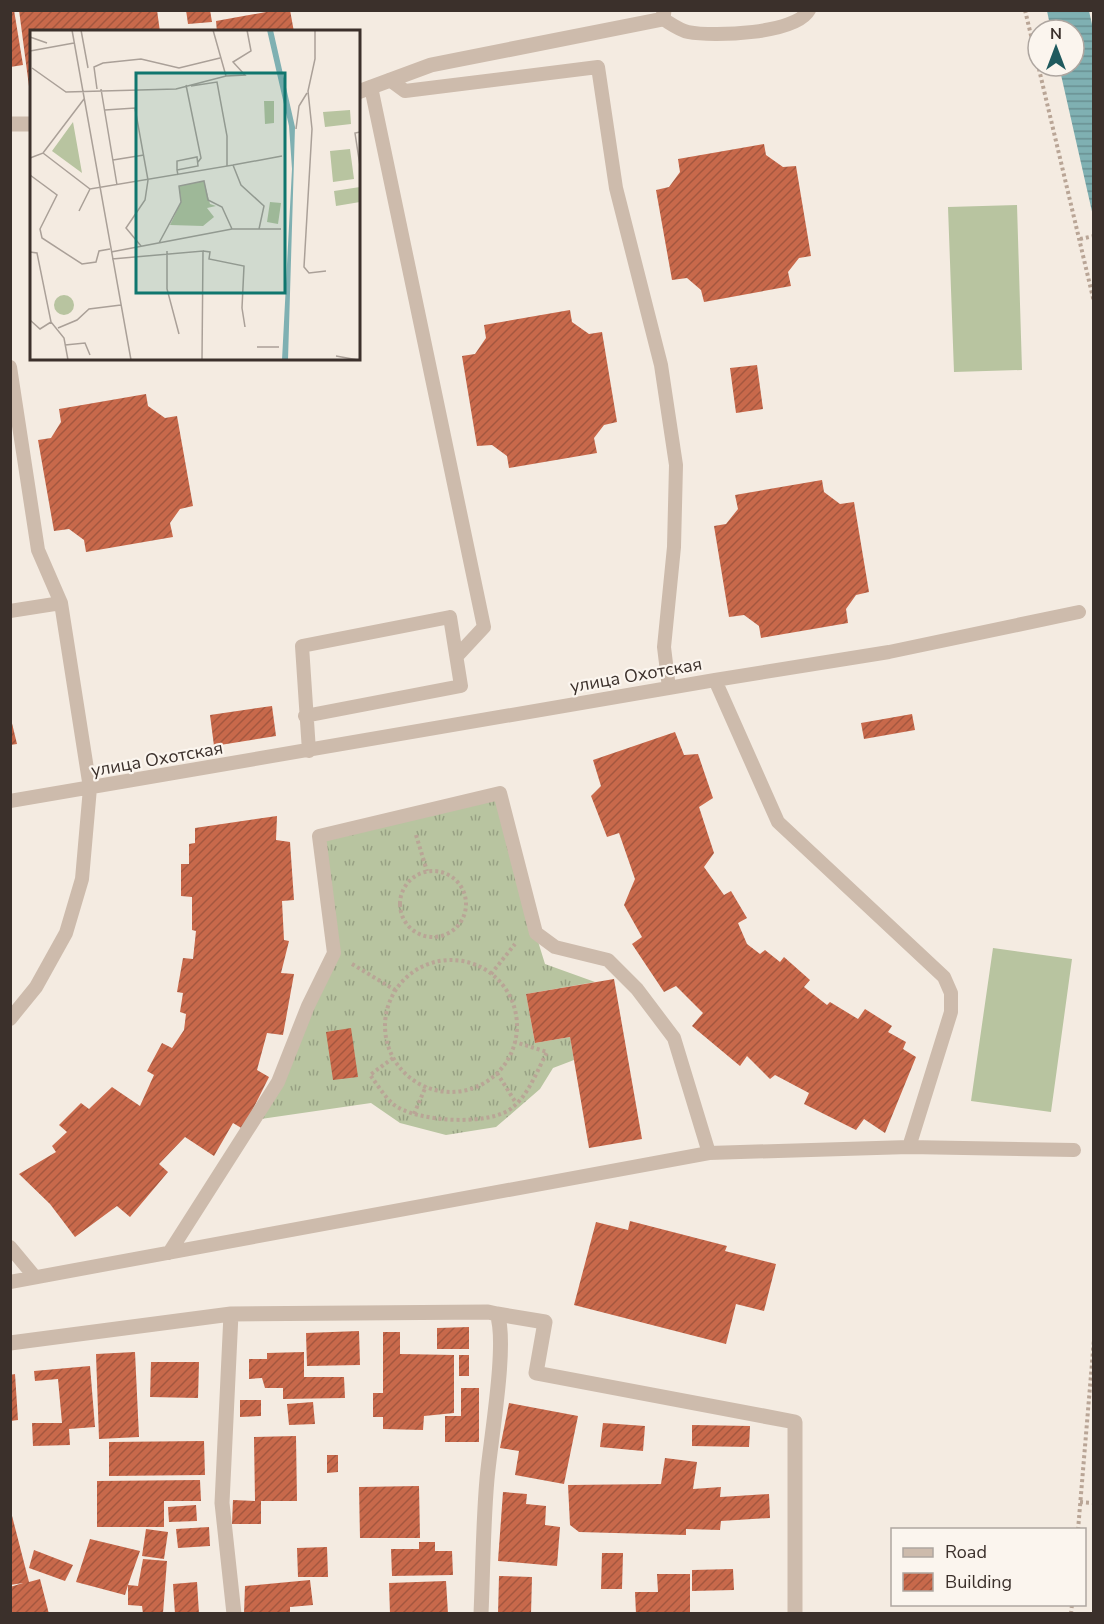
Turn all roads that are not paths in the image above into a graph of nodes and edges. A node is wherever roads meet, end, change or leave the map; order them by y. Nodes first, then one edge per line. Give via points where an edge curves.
1 (809, 10) edge
2 (663, 15) edge
3 (390, 80) junction
4 (365, 89) edge
5 (10, 124) edge
6 (30, 124) edge
7 (10, 367) edge
8 (61, 603) junction
9 (10, 611) edge
10 (1078, 612) dead end
11 (457, 656) junction
12 (715, 680) junction
13 (669, 688) junction
14 (305, 716) junction
15 (309, 751) junction
16 (90, 789) junction
17 (10, 801) edge
18 (10, 1019) edge
19 (909, 1147) junction
20 (1074, 1150) dead end
21 (709, 1153) junction
22 (10, 1247) edge
23 (169, 1252) junction
24 (34, 1277) junction
25 (10, 1282) edge
26 (231, 1314) junction
27 (497, 1314) junction
28 (10, 1343) edge
29 (234, 1614) edge
30 (481, 1614) edge
31 (795, 1614) edge

1 - 2 lane via 793,23 743,34 686,32
2 - 3 street via 431,65
3 - 4 street
3 - 13 lane via 405,91 598,67 616,189 661,365 676,465 674,547 664,647
4 - 11 lane via 484,627
5 - 6 street
7 - 8 lane via 38,550
8 - 9 lane
8 - 16 lane
10 - 12 lane via 889,652
11 - 14 lane via 461,686
11 - 14 lane via 450,617 302,646
12 - 13 lane, улица Охотская
12 - 19 lane, улица Охотская via 778,822 944,977 951,993 951,1012
13 - 15 lane, улица Охотская
14 - 15 lane
15 - 16 lane, улица Охотская
16 - 17 lane, улица Охотская
16 - 18 lane via 82,879 66,933 36,987
19 - 20 lane
19 - 21 lane
21 - 23 lane
21 - 23 lane via 674,1038 637,989 608,960 555,947 536,933 500,793 319,836 334,952 278,1082
22 - 24 lane
23 - 24 lane
24 - 25 lane
26 - 27 street
26 - 28 street
26 - 29 street via 222,1503
27 - 30 street via 501,1324 500,1354 487,1481
27 - 31 street via 545,1322 536,1373 795,1422

